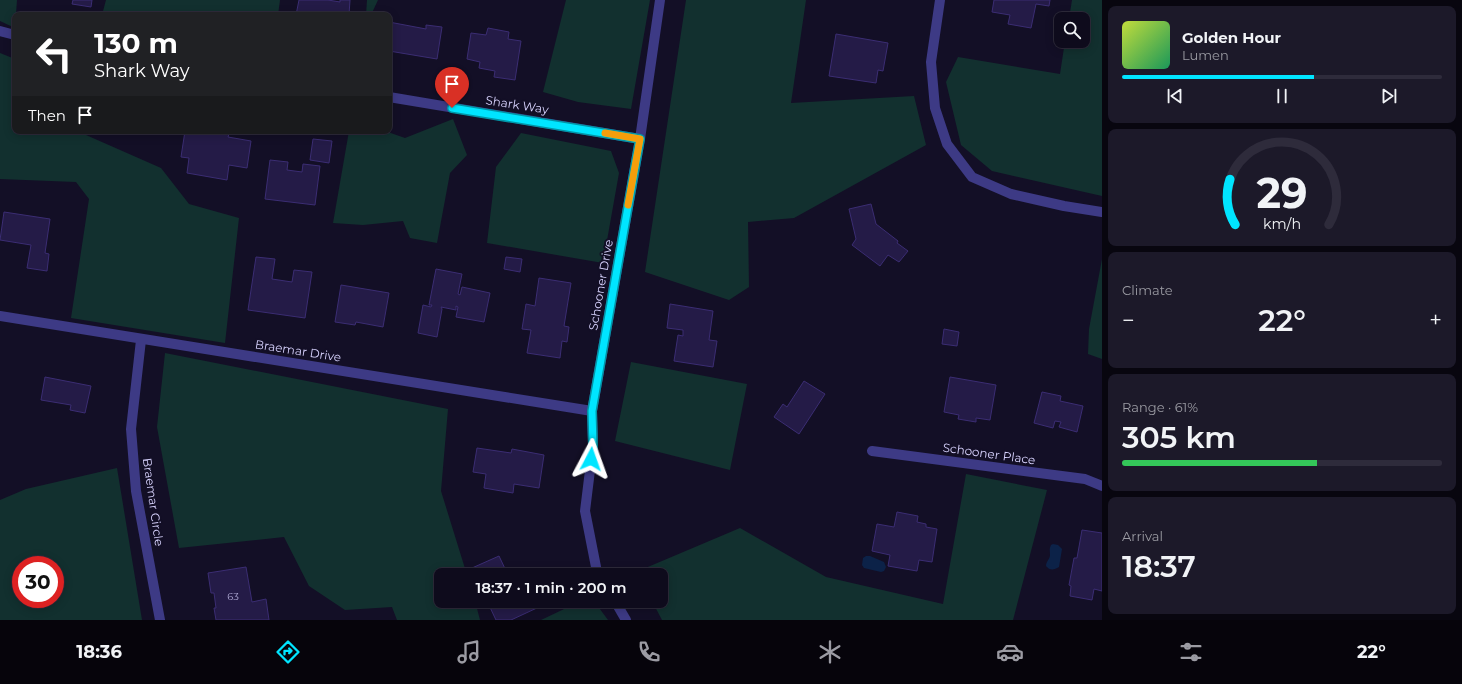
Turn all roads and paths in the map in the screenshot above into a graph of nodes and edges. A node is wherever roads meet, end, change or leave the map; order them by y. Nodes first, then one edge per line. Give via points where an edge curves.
1 (660, 0) edge
2 (940, 0) edge
3 (0, 32) edge
4 (12, 34) edge
5 (392, 98) edge
6 (640, 139) junction
7 (1102, 212) edge
8 (0, 316) edge
9 (141, 340) junction
10 (592, 411) junction
11 (872, 451) dead end
12 (1102, 486) edge
13 (596, 568) edge
14 (619, 608) edge
15 (160, 620) edge
16 (626, 620) edge

1 - 6 street, Schooner Drive
2 - 7 street via 931,62 935,108 947,144 968,172 972,177 1011,194
3 - 4 street
5 - 6 street, Shark Way
6 - 10 street, Schooner Drive
8 - 9 street, Braemar Drive
9 - 10 street, Braemar Drive
9 - 15 street, Braemar Circle via 131,429 136,491
10 - 13 street, Schooner Drive via 593,446 585,511
11 - 12 street, Schooner Place via 1085,479
14 - 16 street

